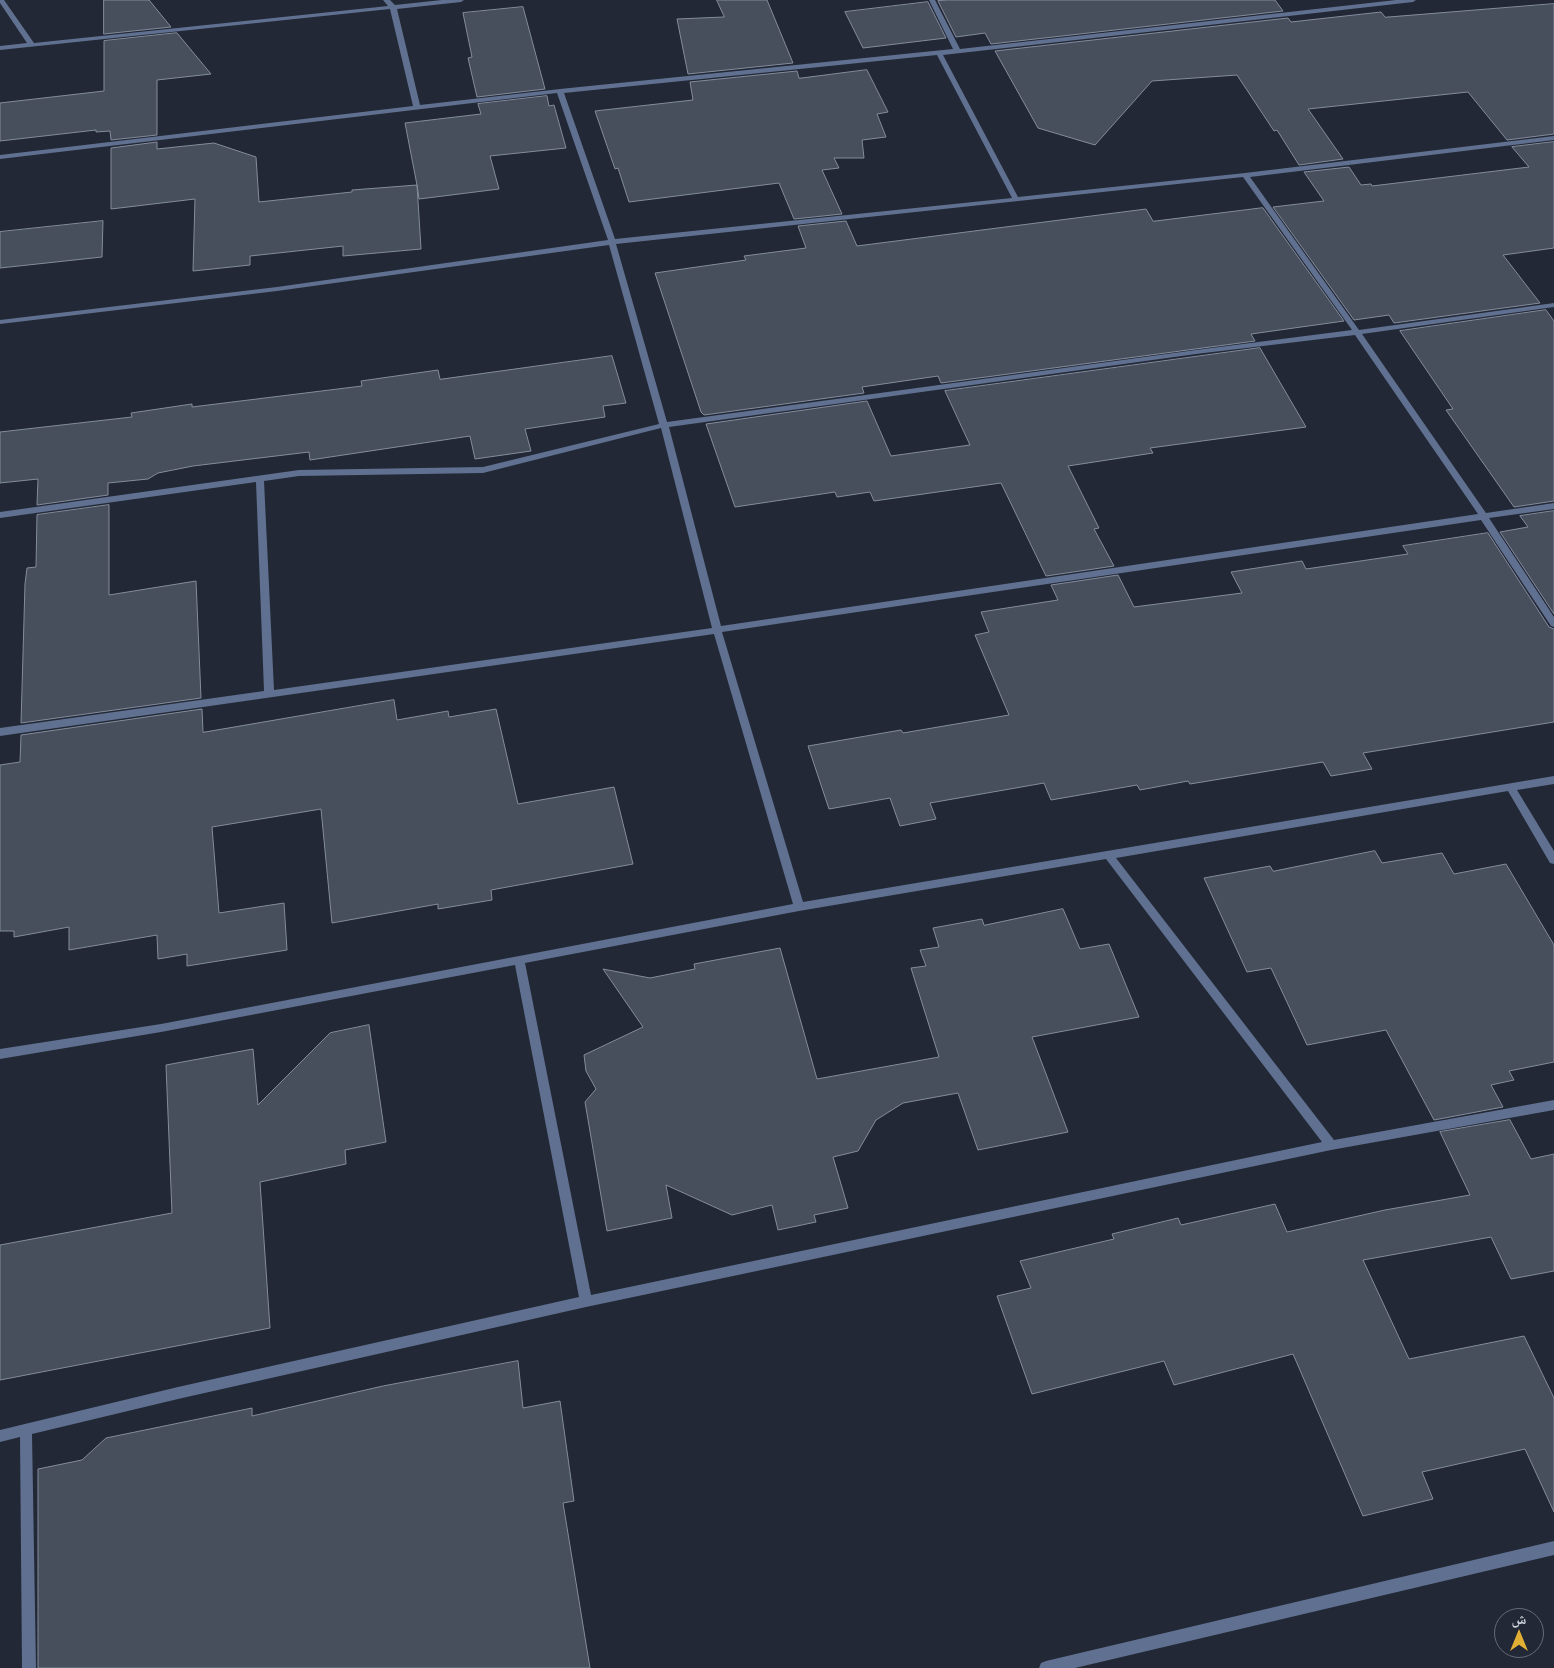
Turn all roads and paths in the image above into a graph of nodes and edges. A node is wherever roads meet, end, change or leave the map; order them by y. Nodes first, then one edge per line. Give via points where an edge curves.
1 (1, 0) edge
2 (386, 0) edge
3 (461, 0) edge
4 (932, 0) edge
5 (1413, 0) edge
6 (392, 7) junction
7 (32, 44) junction
8 (0, 48) edge
9 (957, 50) junction
10 (939, 53) junction
11 (560, 91) junction
12 (417, 108) junction
13 (1554, 138) edge
14 (0, 156) edge
15 (1245, 175) junction
16 (1016, 199) junction
17 (612, 242) junction
18 (1554, 305) edge
19 (0, 322) edge
20 (1358, 332) junction
21 (664, 426) junction
22 (260, 478) junction
23 (1554, 506) edge
24 (0, 515) edge
25 (1486, 517) junction
26 (1554, 624) edge
27 (718, 630) junction
28 (269, 694) junction
29 (0, 732) edge
30 (1554, 780) edge
31 (1511, 788) junction
32 (1108, 855) junction
33 (1554, 860) edge
34 (799, 907) junction
35 (518, 960) junction
36 (0, 1054) edge
37 (1554, 1105) edge
38 (1332, 1145) junction
39 (586, 1301) junction
40 (26, 1430) junction
41 (0, 1436) edge
42 (1554, 1548) edge
43 (29, 1668) edge
44 (1046, 1668) edge

1 - 7 street
2 - 6 street
3 - 6 street
4 - 9 street
5 - 9 street
6 - 7 street
6 - 12 street
7 - 8 street
9 - 10 street
10 - 11 street
10 - 16 street
11 - 12 street
11 - 17 street
12 - 14 street
13 - 15 street
15 - 16 street
15 - 20 street
16 - 17 street
17 - 19 street
17 - 21 street
18 - 20 street
20 - 21 street
20 - 25 street
21 - 22 street via 484,470 299,473
21 - 27 street
22 - 24 street
22 - 28 street
23 - 25 street
25 - 26 street
25 - 27 street
27 - 28 street
27 - 34 street
28 - 29 street
30 - 31 street
31 - 32 street
31 - 33 street
32 - 34 street
32 - 38 street
34 - 35 street
35 - 36 street via 161,1028
35 - 39 street
37 - 38 street
38 - 39 street
39 - 40 street via 188,1390
40 - 41 street
40 - 43 street
42 - 44 street

